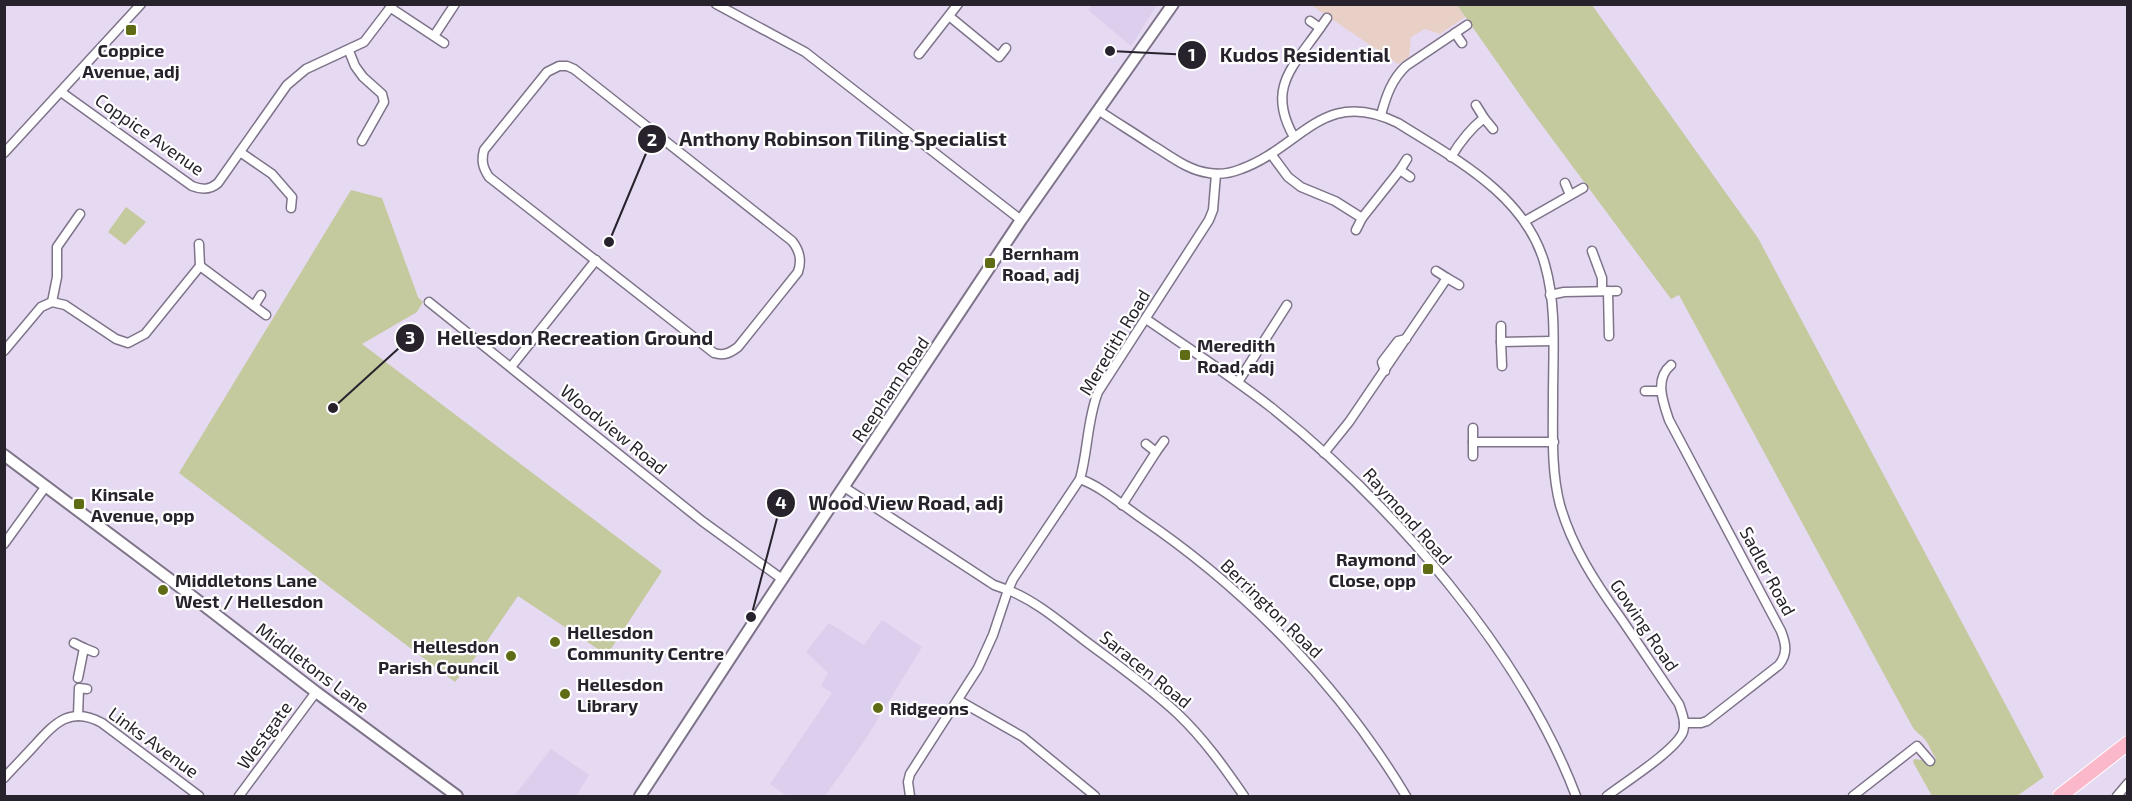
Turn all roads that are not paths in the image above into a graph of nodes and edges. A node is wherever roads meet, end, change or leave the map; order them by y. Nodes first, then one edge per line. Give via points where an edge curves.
1 (141, 4) edge
2 (455, 4) edge
3 (716, 4) edge
4 (958, 4) edge
5 (1173, 4) edge
6 (392, 6) edge
7 (949, 16) junction
8 (1327, 18) dead end
9 (1310, 21) dead end
10 (1467, 25) dead end
11 (1320, 28) junction
12 (1455, 33) junction
13 (434, 36) junction
14 (444, 43) dead end
15 (1462, 43) dead end
16 (1006, 48) dead end
17 (349, 51) junction
18 (919, 54) dead end
19 (61, 92) junction
20 (1476, 105) dead end
21 (1098, 110) junction
22 (1382, 115) junction
23 (1484, 118) junction
24 (1493, 129) dead end
25 (1294, 137) junction
26 (362, 141) dead end
27 (240, 152) junction
28 (4, 153) edge
29 (1270, 154) junction
30 (1451, 157) junction
31 (1407, 159) dead end
32 (1400, 170) junction
33 (1216, 174) junction
34 (1410, 177) dead end
35 (1565, 183) dead end
36 (1583, 188) dead end
37 (1570, 195) junction
38 (291, 208) dead end
39 (80, 214) dead end
40 (1362, 219) junction
41 (1021, 220) junction
42 (1525, 221) junction
43 (1356, 230) dead end
44 (199, 244) dead end
45 (1592, 251) dead end
46 (596, 260) junction
47 (200, 266) junction
48 (1436, 271) dead end
49 (1447, 278) junction
50 (1459, 285) dead end
51 (1609, 291) junction
52 (261, 295) dead end
53 (1550, 295) junction
54 (52, 302) junction
55 (429, 302) dead end
56 (1287, 304) dead end
57 (254, 306) junction
58 (266, 315) dead end
59 (1146, 319) junction
60 (1502, 326) dead end
61 (1609, 336) dead end
62 (1553, 341) junction
63 (1501, 342) junction
64 (4, 351) edge
65 (1671, 365) dead end
66 (1502, 366) dead end
67 (511, 367) junction
68 (1238, 382) junction
69 (1645, 391) dead end
70 (1661, 391) junction
71 (1473, 428) dead end
72 (1164, 441) dead end
73 (1473, 442) junction
74 (1554, 442) junction
75 (1146, 444) dead end
76 (1156, 452) junction
77 (1324, 453) junction
78 (4, 455) edge
79 (1473, 456) dead end
80 (1080, 479) junction
81 (46, 486) junction
82 (844, 487) junction
83 (1122, 505) junction
84 (4, 544) edge
85 (782, 579) junction
86 (1008, 590) junction
87 (74, 643) dead end
88 (84, 648) junction
89 (93, 652) dead end
90 (67, 678) dead end
91 (78, 678) junction
92 (316, 693) junction
93 (958, 700) junction
94 (78, 716) junction
95 (1684, 723) junction
96 (2127, 743) edge
97 (1930, 761) dead end
98 (4, 778) edge
99 (2127, 783) edge
100 (199, 796) edge
101 (239, 796) edge
102 (457, 796) edge
103 (640, 796) edge
104 (910, 796) edge
105 (1095, 796) edge
106 (1244, 796) edge
107 (1406, 796) edge
108 (1576, 796) edge
109 (1607, 796) edge
110 (1853, 796) edge
111 (2060, 796) edge
112 (2117, 796) edge

1 - 19 street
2 - 13 street
3 - 41 street via 805,52
4 - 7 street
5 - 21 street, Reepham Road
6 - 13 street
6 - 17 street, Coppice Avenue via 364,42
7 - 16 street via 999,57
7 - 18 street
8 - 11 street
9 - 11 street
10 - 12 street
11 - 25 street via 1286,77 1282,91 1282,111
12 - 15 street
12 - 22 street via 1398,74 1384,101
13 - 14 street
17 - 26 street via 359,71 382,94 384,102
17 - 27 street, Coppice Avenue via 296,76
19 - 27 street, Coppice Avenue via 200,189 218,183
19 - 28 street
20 - 23 street
21 - 33 street via 1180,163
21 - 41 street, Reepham Road
22 - 25 street via 1366,111 1336,114
22 - 30 street, Gowing Road
23 - 24 street
23 - 30 street
25 - 29 street
27 - 38 street via 296,195
29 - 33 street via 1248,167
29 - 40 street via 1300,187 1335,201
30 - 42 street, Gowing Road via 1495,188
31 - 32 street
32 - 34 street
32 - 40 street
33 - 59 street, Meredith Road via 1209,220
35 - 37 street
36 - 37 street
37 - 42 street
39 - 54 street via 57,247
40 - 43 street
41 - 82 street, Reepham Road
42 - 53 street, Gowing Road via 1545,263
44 - 47 street
45 - 51 street
46 - 46 street via 489,177 483,164 484,150 547,72 559,66 574,69 792,241 798,249 800,265 738,347 719,355
46 - 67 street
47 - 54 street via 145,334 128,343 65,305
47 - 57 street
48 - 49 street
49 - 50 street
49 - 77 street via 1406,339 1398,340 1382,362 1384,370
51 - 53 street
51 - 61 street
52 - 57 street
53 - 62 street, Gowing Road
54 - 64 street via 41,307
55 - 67 street, Woodview Road
56 - 68 street
57 - 58 street
59 - 68 street, Raymond Road
59 - 80 street, Meredith Road via 1098,392
60 - 63 street
62 - 63 street
62 - 74 street, Gowing Road
63 - 66 street
65 - 70 street via 1664,371
67 - 85 street, Woodview Road via 702,521
68 - 77 street, Raymond Road
69 - 70 street
70 - 95 street, Sadler Road via 1669,420 1786,643 1779,665 1707,721
71 - 73 street
72 - 76 street
73 - 74 street
73 - 79 street
74 - 95 street, Gowing Road via 1555,475 1568,531 1597,584 1679,704
75 - 76 street
76 - 83 street
77 - 108 street, Raymond Road via 1385,513 1465,604 1530,701 1558,750
78 - 81 street, Middletons Lane
80 - 83 street, Berrington Road
80 - 86 street, Meredith Road
81 - 84 street
81 - 92 street, Middletons Lane
82 - 85 street, Reepham Road
82 - 86 street via 994,585
83 - 107 street, Berrington Road via 1187,550 1272,626 1352,716
85 - 103 street, Reepham Road
86 - 93 street via 990,643
86 - 106 street, Saracen Road via 1027,598 1179,715 1218,758
87 - 88 street
88 - 89 street
88 - 91 street
90 - 91 street
91 - 94 street via 83,688
92 - 101 street, Westgate
92 - 102 street, Middletons Lane
93 - 104 street via 910,774
93 - 105 street via 1023,737
94 - 98 street, Links Avenue via 53,726
94 - 100 street, Links Avenue via 102,723
95 - 109 street via 1672,746
96 - 111 highway
97 - 110 street via 1917,746
99 - 112 street

